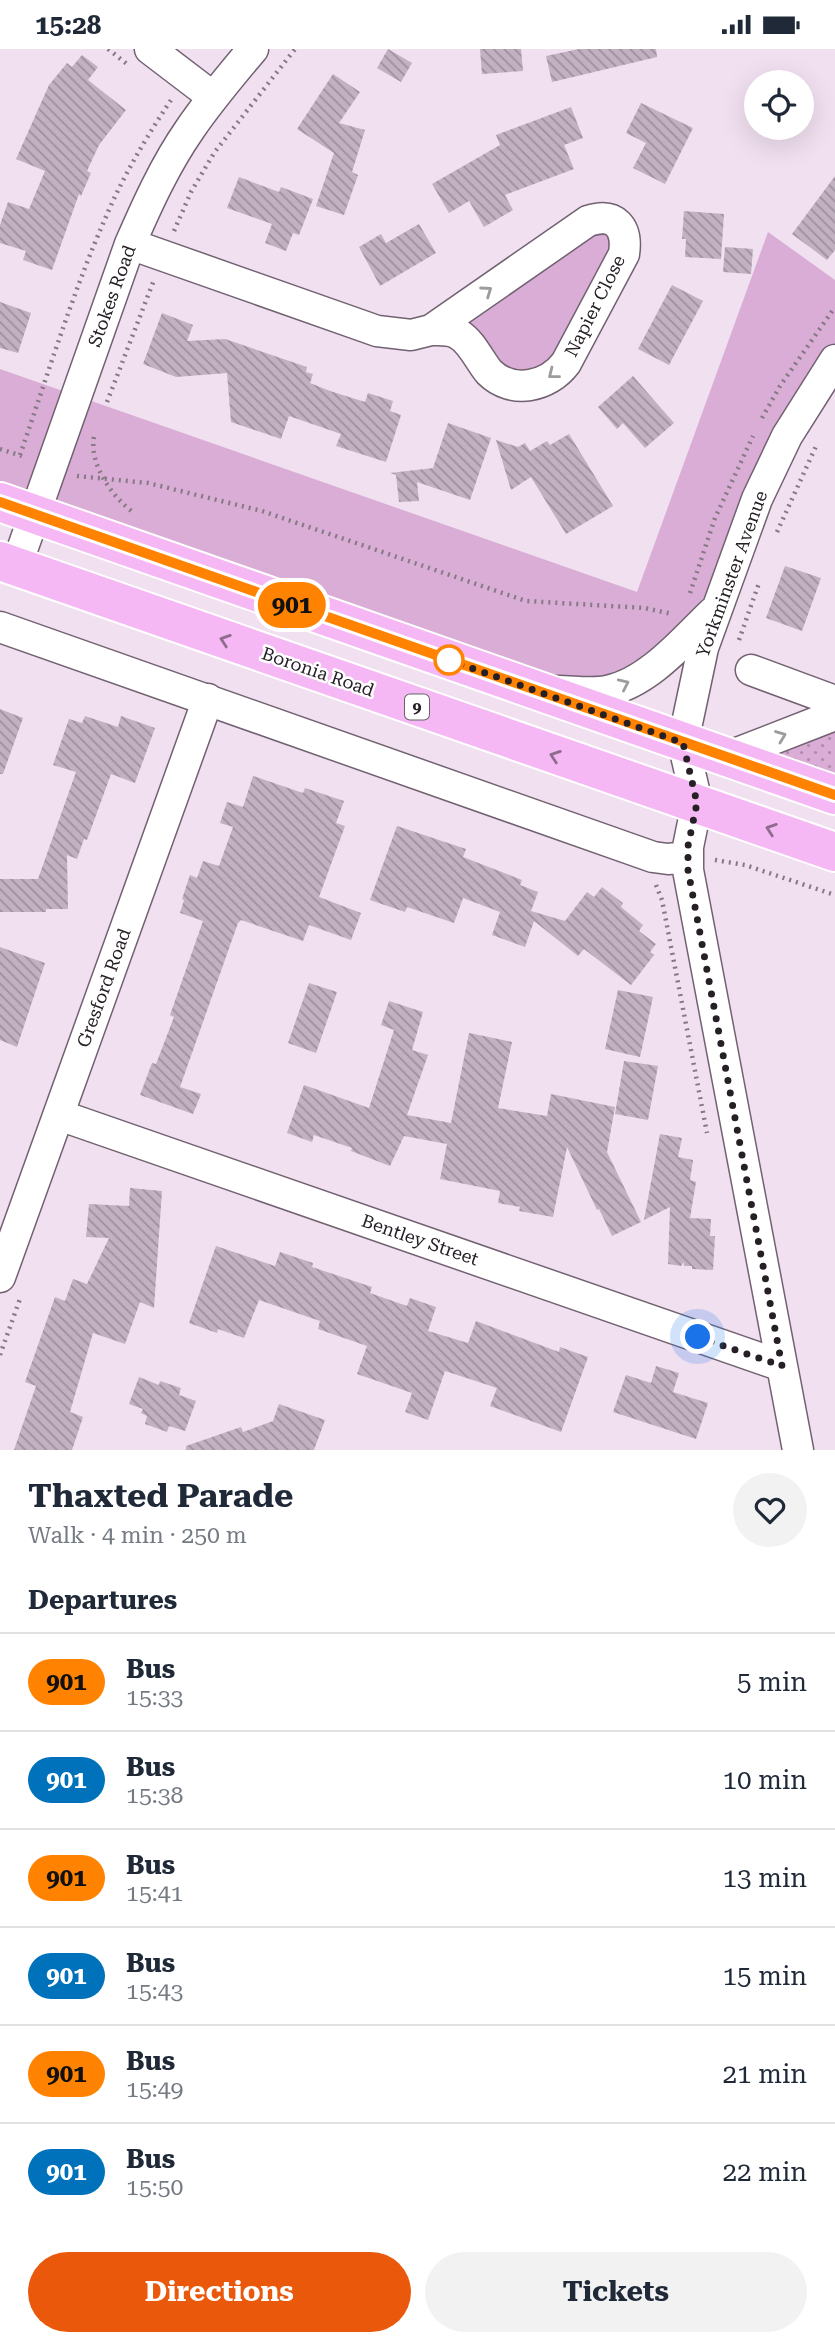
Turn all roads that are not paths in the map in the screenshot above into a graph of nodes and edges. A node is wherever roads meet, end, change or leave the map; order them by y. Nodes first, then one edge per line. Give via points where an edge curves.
1 (150, 49) edge
2 (253, 49) edge
3 (213, 97) junction
4 (130, 244) junction
5 (431, 330) junction
6 (832, 368) edge
7 (17, 508) edge
8 (8, 564) edge
9 (702, 604) junction
10 (0, 627) edge
11 (751, 670) dead end
12 (533, 689) junction
13 (208, 699) junction
14 (835, 701) edge
15 (835, 715) edge
16 (683, 743) junction
17 (727, 757) junction
18 (835, 795) edge
19 (697, 803) junction
20 (835, 852) edge
21 (698, 858) junction
22 (59, 1115) junction
23 (0, 1277) edge
24 (782, 1366) junction
25 (798, 1450) edge

1 - 3 street
2 - 3 street, Stokes Road
3 - 4 street, Stokes Road via 172,158
4 - 5 street, Napier Close via 377,331 411,335
4 - 7 street, Stokes Road
5 -> 5 street, Napier Close via 588,221 609,220 622,228 625,245 620,262 566,363 545,381 531,386 502,381 462,337 449,330
6 - 9 street, Yorkminster Avenue via 787,436
7 - 8 street, Stokes Road
7 - 12 main road
19 -> 8 main road, Boronia Road / 9
12 -> 9 street via 587,692 627,684 666,656
9 - 16 street, Yorkminster Avenue via 697,672
10 - 13 street
11 - 14 street
12 - 16 main road
13 - 21 street via 653,857
13 - 22 street, Gresford Road
17 -> 15 street
16 - 17 main road
16 - 19 street, Yorkminster Avenue
17 - 18 main road
20 -> 19 main road, Boronia Road / 9
19 - 21 street
21 - 24 street
22 - 23 street, Gresford Road
22 - 24 street, Bentley Street
24 - 25 street

